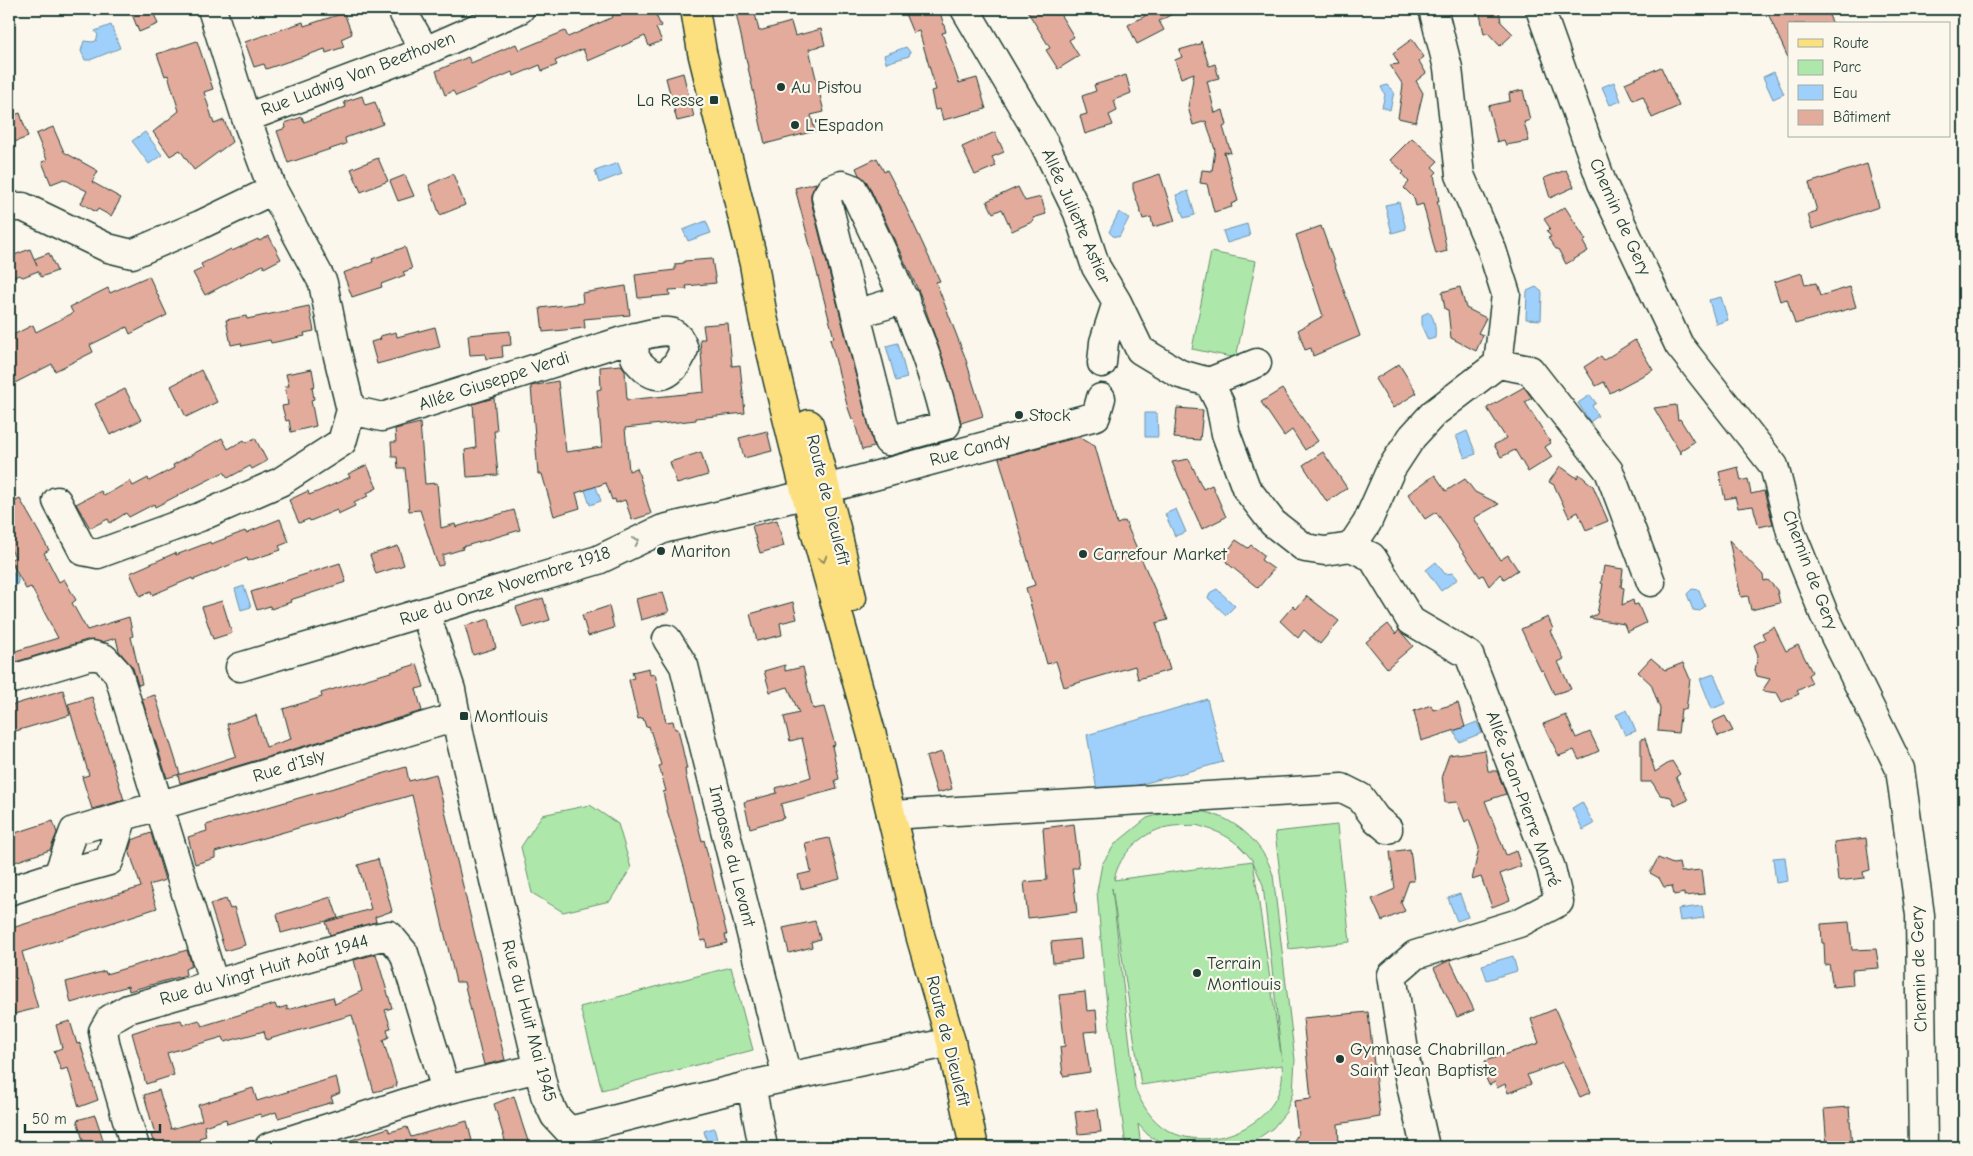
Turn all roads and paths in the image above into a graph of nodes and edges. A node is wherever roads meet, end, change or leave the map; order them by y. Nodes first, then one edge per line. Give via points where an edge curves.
1 (212, 9) edge
2 (404, 9) edge
3 (520, 9) edge
4 (684, 9) edge
5 (695, 9) edge
6 (965, 9) edge
7 (1433, 9) edge
8 (1540, 9) edge
9 (425, 51) junction
10 (702, 52) junction
11 (246, 118) junction
12 (273, 190) junction
13 (9, 207) edge
14 (754, 264) junction
15 (905, 300) junction
16 (1117, 302) junction
17 (856, 314) junction
18 (635, 337) dead end
19 (1256, 362) dead end
20 (1102, 363) dead end
21 (1498, 364) junction
22 (775, 367) joint
23 (1209, 382) junction
24 (1101, 398) dead end
25 (352, 410) junction
26 (920, 432) junction
27 (926, 462) junction
28 (816, 492) junction
29 (56, 501) dead end
30 (1351, 547) junction
31 (1651, 582) dead end
32 (425, 612) junction
33 (667, 639) dead end
34 (240, 667) dead end
35 (9, 680) edge
36 (456, 716) junction
37 (874, 743) junction
38 (158, 805) junction
39 (891, 814) junction
40 (123, 816) junction
41 (1388, 829) dead end
42 (58, 875) junction
43 (9, 891) edge
44 (214, 984) junction
45 (943, 1044) junction
46 (539, 1068) junction
47 (787, 1077) junction
48 (750, 1085) junction
49 (446, 1090) junction
50 (135, 1147) edge
51 (269, 1147) edge
52 (763, 1147) edge
53 (964, 1147) edge
54 (974, 1147) edge
55 (1425, 1147) edge
56 (1923, 1147) edge

1 - 11 street, Rue Ludwig Van Beethoven
2 - 9 street
3 - 9 street, Rue Ludwig Van Beethoven
4 - 10 main road, Route de Dieulefit
5 - 10 main road, Route de Dieulefit
6 - 16 street, Allée Juliette Astier via 1044,143 1078,213 1096,267
7 - 21 street via 1448,68 1460,175 1492,250 1506,294
8 - 56 street, Chemin de Gery via 1602,183 1680,345 1774,466 1791,532 1824,614 1900,769 1920,915
9 - 11 street, Rue Ludwig Van Beethoven
10 - 14 main road, Route de Dieulefit
11 - 12 street
12 - 13 street via 132,254 108,248 23,206
12 - 25 street via 323,283
14 - 22 main road, Route de Dieulefit
14 - 28 main road, Route de Dieulefit via 778,318 796,374
15 - 17 street
15 - 17 street via 853,189 842,185 831,189 826,197
15 - 26 street via 946,425
16 - 20 street via 1104,342
16 - 23 street, Allée Juliette Astier via 1140,350 1180,374
17 - 26 street via 888,441
18 - 25 street, Allée Giuseppe Verdi via 382,417
19 - 23 street
21 - 30 street via 1434,413 1412,437 1391,469 1367,523
21 - 31 street via 1530,370 1609,471
22 - 28 street via 788,382
23 - 30 street via 1220,404 1226,434 1246,488 1274,523 1305,548 1326,551
24 - 27 street, Rue Candy via 1096,416
25 - 29 street via 342,442 280,482 200,517 98,554 84,551
26 - 27 street
27 - 28 street, Rue Candy
32 -> 28 street, Rue du Onze Novembre 1918 via 598,560 663,529
28 - 37 main road, Route de Dieulefit via 856,614
28 -> 37 main road, Route de Dieulefit via 820,508 815,531
30 - 55 street, Allée Jean-Pierre Marré via 1372,557 1412,621 1469,655 1551,868 1559,902 1519,923 1415,956 1392,975 1406,1062
32 - 34 street, Rue du Onze Novembre 1918
32 - 36 street, Rue du Huit Mai 1945 via 451,690
33 - 47 street, Impasse du Levant via 684,666
35 - 38 street via 92,655 104,658 118,673
36 - 38 street, Rue d'Isly
36 - 46 street, Rue du Huit Mai 1945
37 - 39 main road, Route de Dieulefit
38 - 40 street, Rue d'Isly
38 - 44 street
39 - 41 street via 1342,788 1360,797
39 - 45 main road, Route de Dieulefit
40 - 42 street, Rue d'Isly via 74,831
40 - 42 street via 109,861
42 - 43 street
44 - 49 street, Rue du Vingt Huit Août 1944 via 390,935 404,953
44 - 50 street, Rue du Vingt Huit Août 1944 via 128,1009 110,1019 103,1031
45 - 47 street, Rue du Huit Mai 1945
45 - 53 main road, Route de Dieulefit
45 - 54 main road, Route de Dieulefit
46 - 48 street, Rue du Huit Mai 1945 via 545,1095 555,1116 569,1131
46 - 49 street
47 - 48 street, Rue du Huit Mai 1945
48 - 52 street
49 - 51 street

